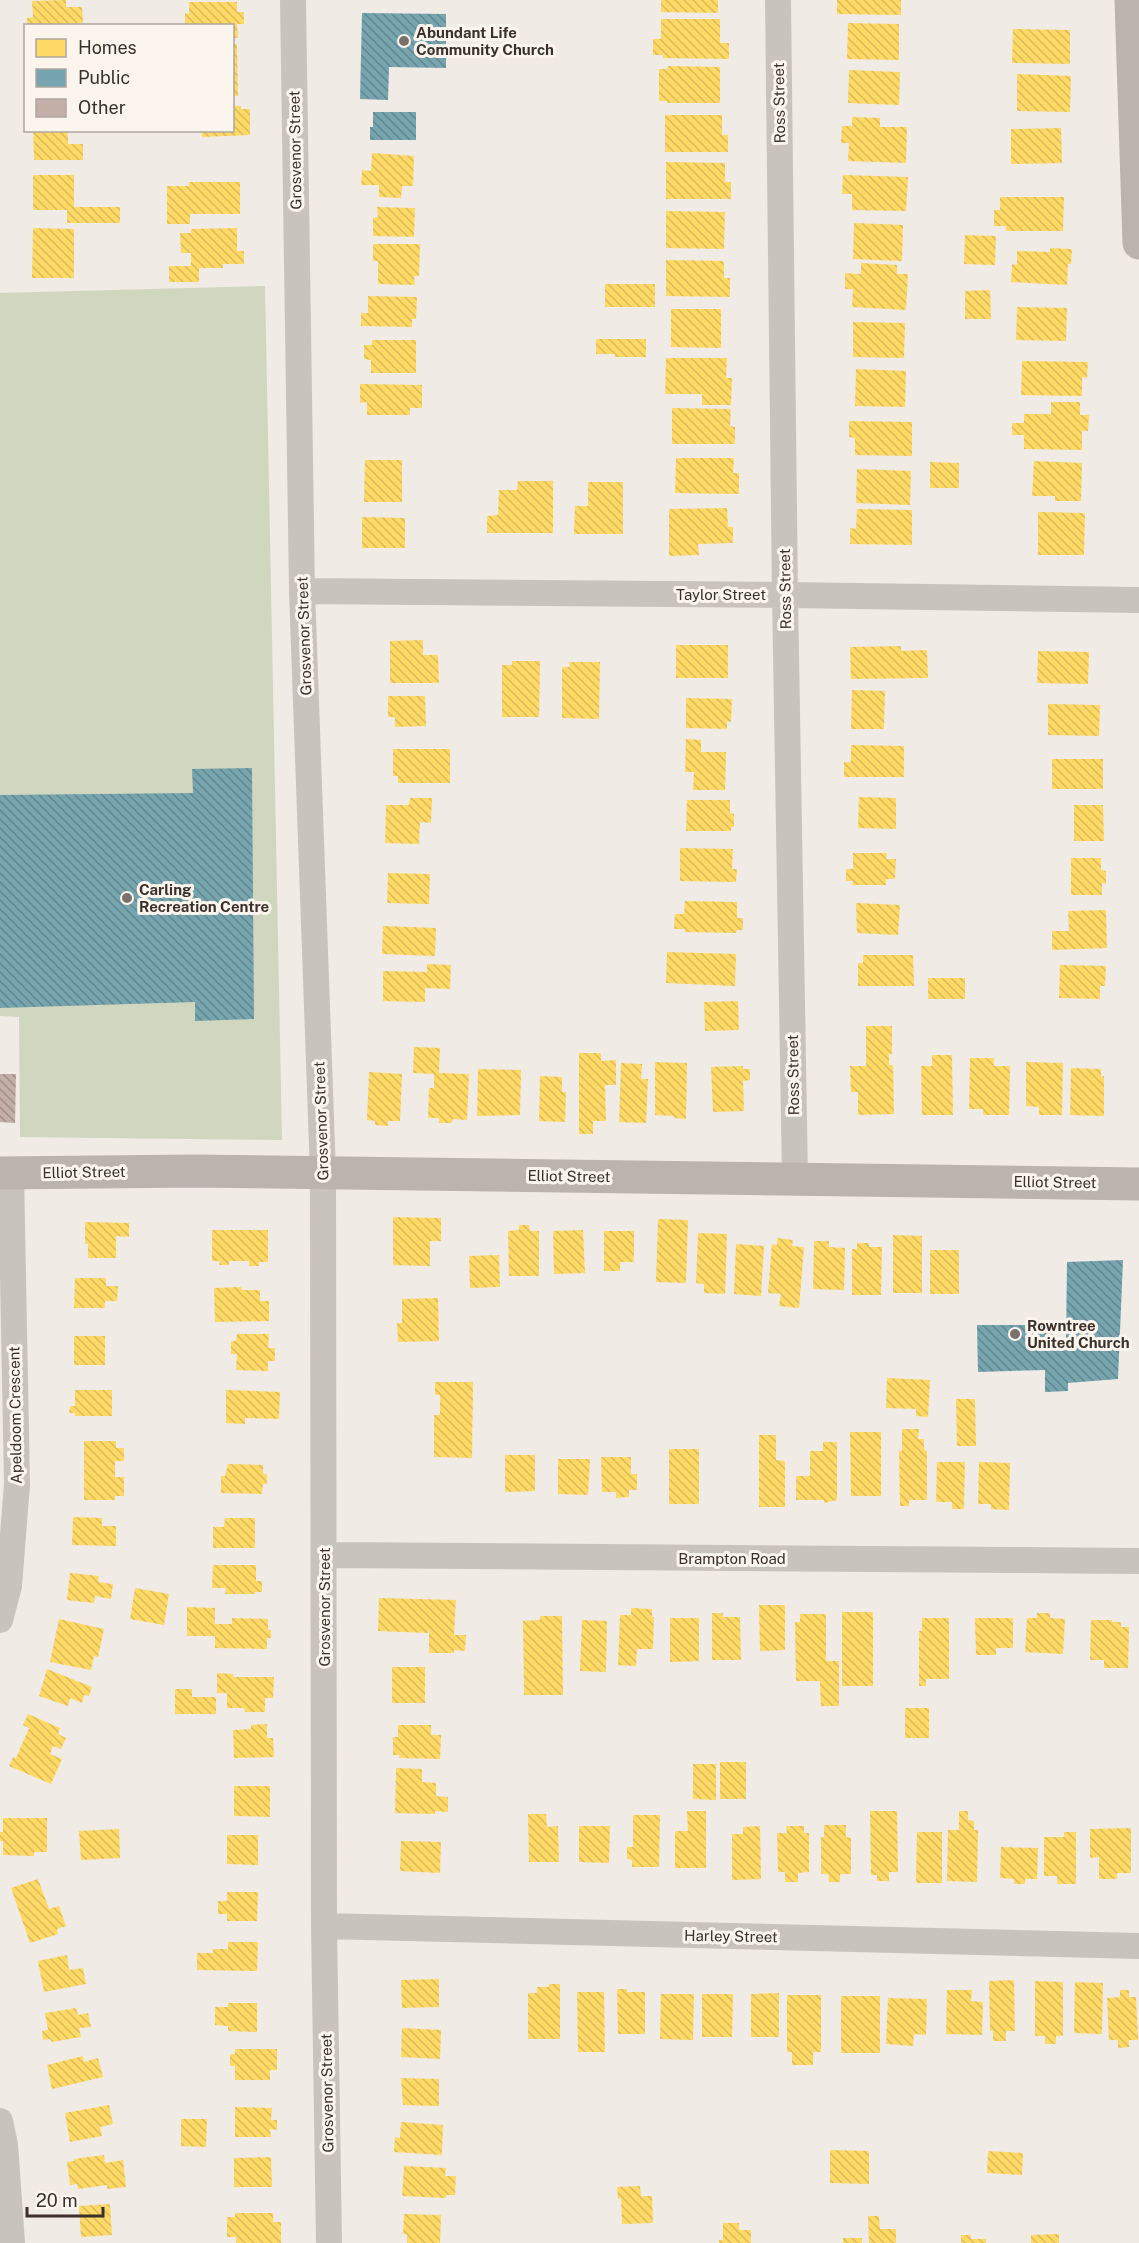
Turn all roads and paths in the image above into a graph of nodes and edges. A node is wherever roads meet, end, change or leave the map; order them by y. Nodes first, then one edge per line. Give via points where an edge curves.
1 (293, 0) edge
2 (778, 0) edge
3 (1131, 0) edge
4 (1139, 243) edge
5 (302, 591) junction
6 (785, 595) junction
7 (1139, 600) edge
8 (5, 1173) edge
9 (323, 1173) junction
10 (795, 1178) junction
11 (1139, 1184) edge
12 (9, 1484) edge
13 (324, 1555) junction
14 (1139, 1561) edge
15 (0, 1620) edge
16 (324, 1926) junction
17 (1139, 1946) edge
18 (0, 2121) edge
19 (12, 2243) edge
20 (329, 2243) edge

1 - 5 street, Grosvenor Street
2 - 6 street, Ross Street
3 - 4 street
5 - 6 street, Taylor Street
5 - 9 street, Grosvenor Street
6 - 7 street, Taylor Street
6 - 10 street, Ross Street
8 - 9 street, Elliot Street
8 - 12 street, Apeldoom Crescent
9 - 10 street, Elliot Street
9 - 13 street, Grosvenor Street
10 - 11 street, Elliot Street
12 - 15 street, Apeldoom Crescent via 9,1586
13 - 14 street, Brampton Road
13 - 16 street, Grosvenor Street
16 - 17 street, Harley Street
16 - 20 street, Grosvenor Street
18 - 19 street

